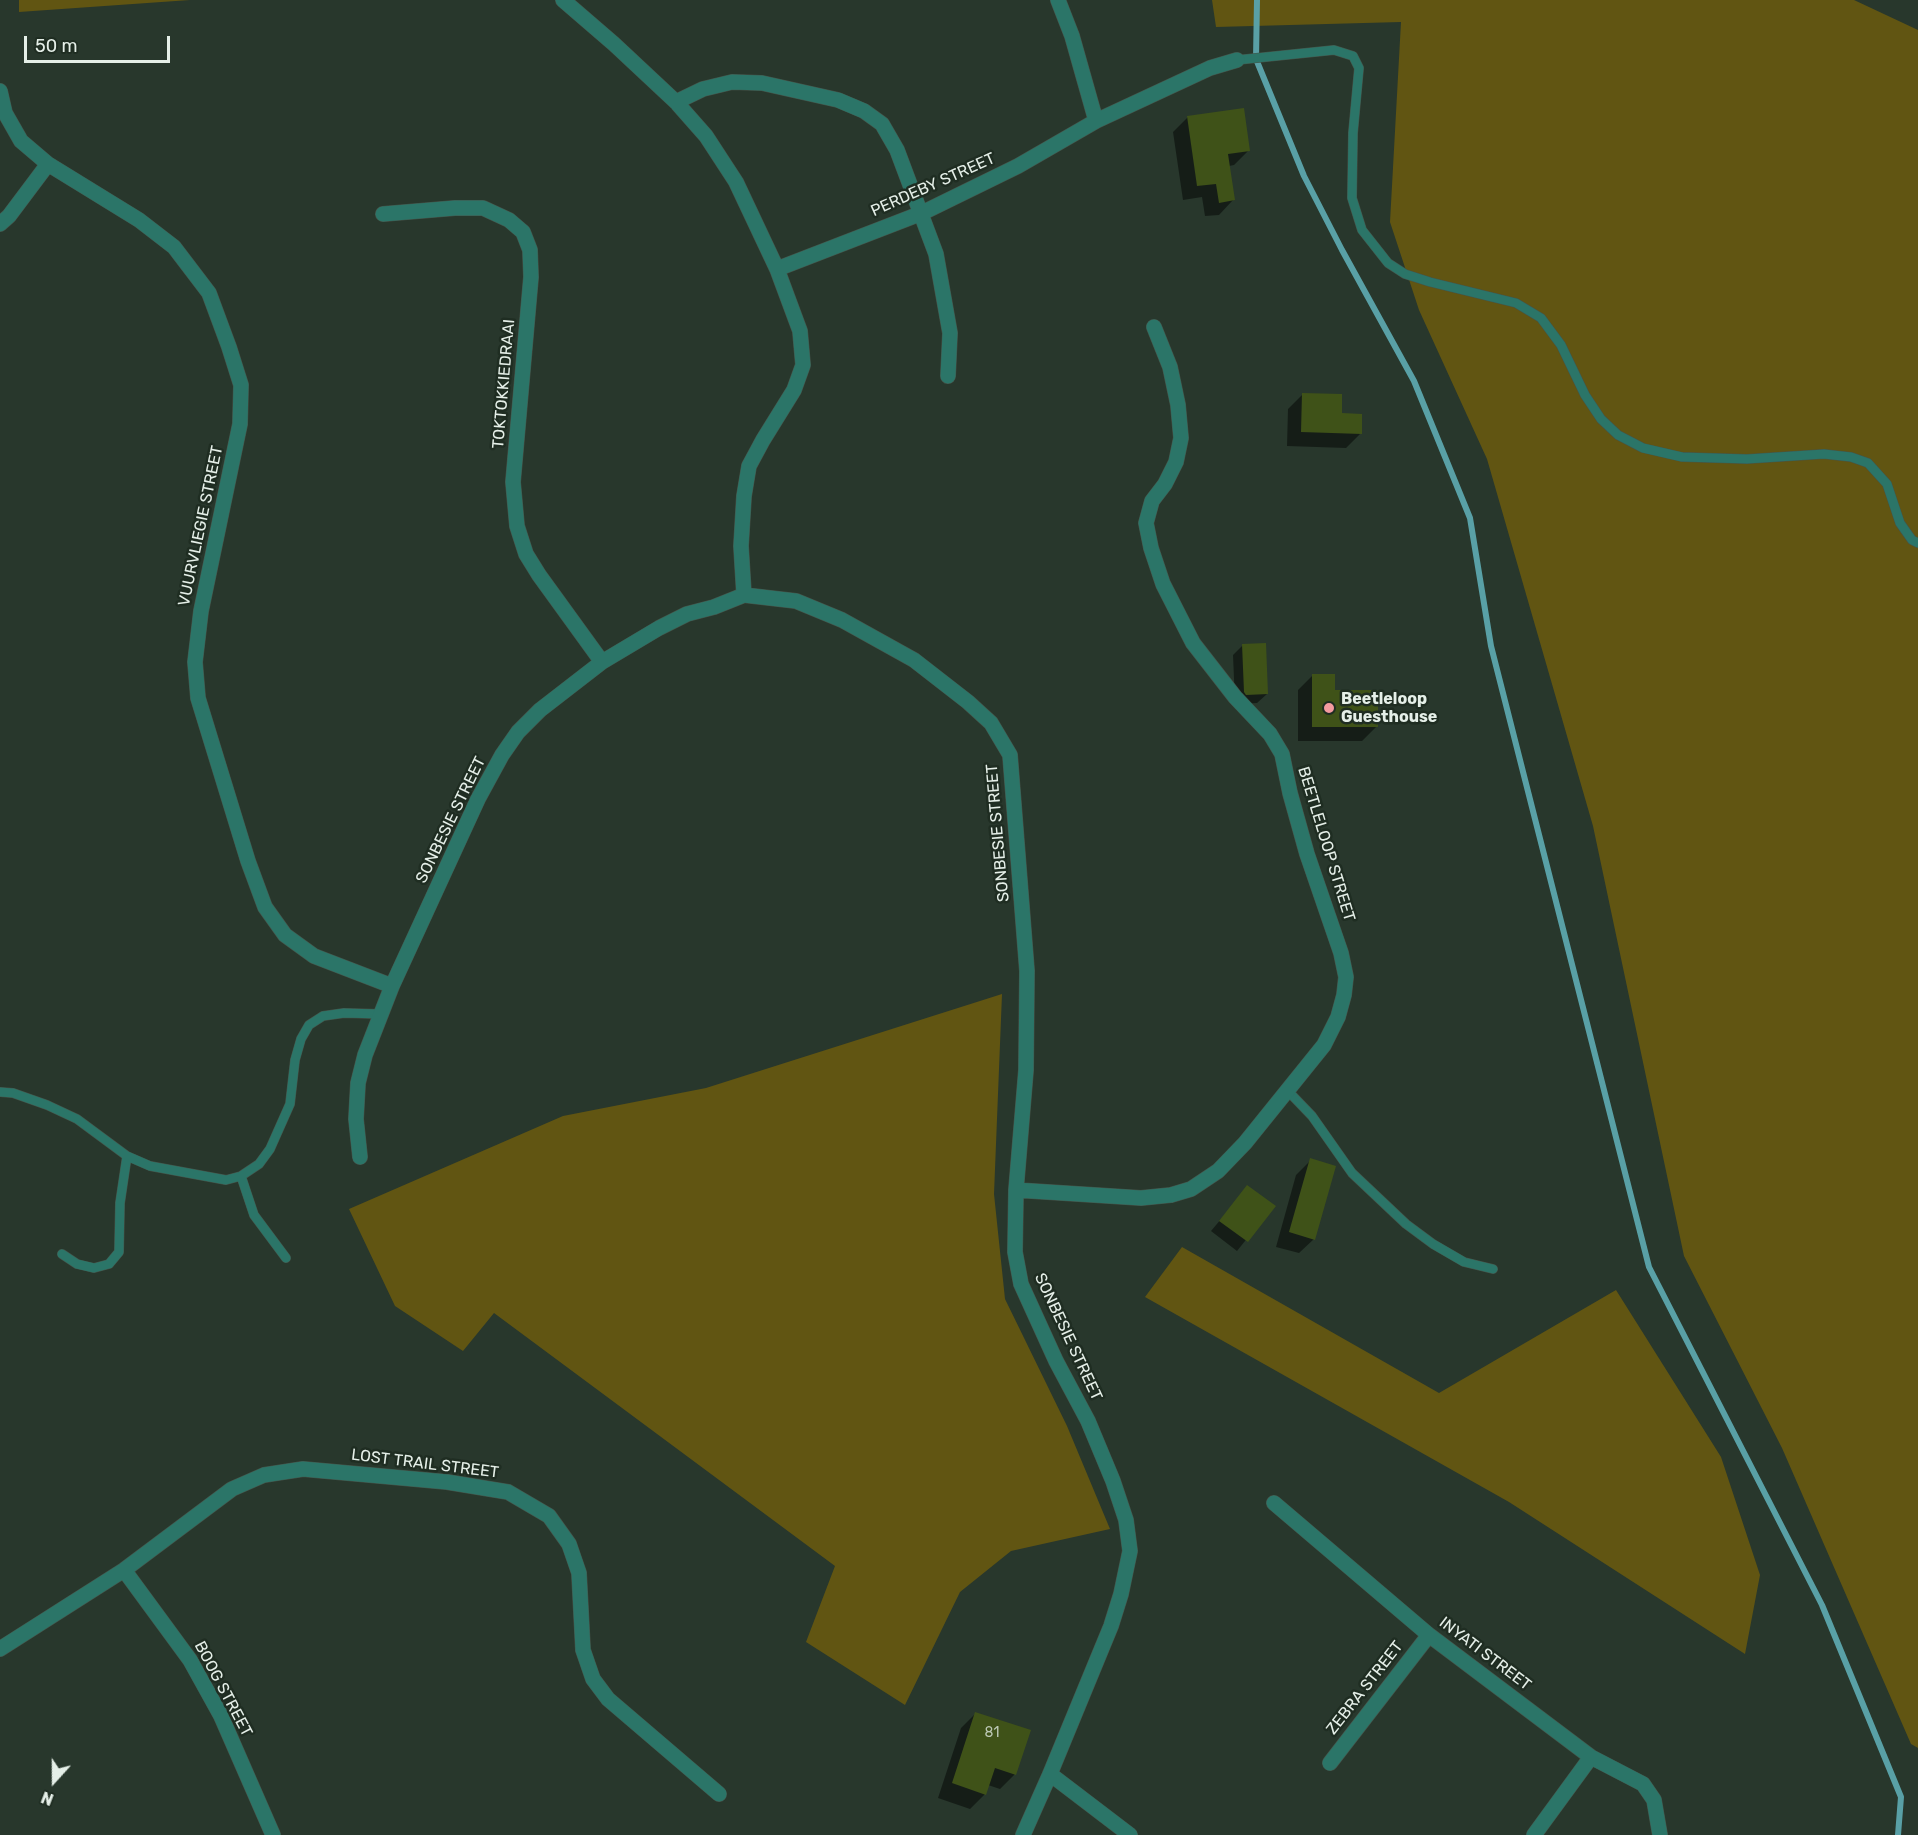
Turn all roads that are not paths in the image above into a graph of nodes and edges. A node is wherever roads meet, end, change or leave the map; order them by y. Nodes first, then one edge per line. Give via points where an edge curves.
1 (563, 0) edge
2 (1058, 0) edge
3 (1237, 60) joint
4 (0, 91) edge
5 (676, 102) junction
6 (1096, 121) junction
7 (48, 164) junction
8 (922, 213) junction
9 (383, 214) dead end
10 (0, 224) edge
11 (777, 269) junction
12 (1154, 327) dead end
13 (948, 376) dead end
14 (1918, 543) edge
15 (744, 595) junction
16 (602, 662) junction
17 (392, 986) junction
18 (380, 1014) junction
19 (1287, 1090) junction
20 (0, 1092) edge
21 (127, 1156) junction
22 (360, 1157) dead end
23 (241, 1176) junction
24 (1016, 1190) junction
25 (62, 1254) dead end
26 (286, 1258) dead end
27 (1493, 1269) dead end
28 (1274, 1503) dead end
29 (124, 1570) junction
30 (1430, 1635) junction
31 (0, 1649) edge
32 (1591, 1757) junction
33 (1330, 1763) dead end
34 (1050, 1774) junction
35 (718, 1794) dead end
36 (273, 1835) edge
37 (1023, 1835) edge
38 (1130, 1835) edge
39 (1534, 1835) edge
40 (1660, 1835) edge

1 - 5 street
2 - 6 street
3 - 6 street, PERDEBY STREET via 1210,68
3 - 14 lane via 1334,50 1353,56 1359,68 1352,198 1362,230 1388,264 1405,274 1516,303 1541,318 1561,345 1601,419 1618,435 1643,448 1682,457 1747,459 1824,454 1860,460 1887,484 1900,523
4 - 7 street, VUURVLIEGIE STREET via 4,114 21,141
5 - 8 street via 703,89 732,82 762,83 838,100 864,111 882,124 897,150
5 - 11 street via 706,136 736,182
6 - 8 street, PERDEBY STREET via 1018,166
7 - 10 street
7 - 17 street, VUURVLIEGIE STREET via 139,220 174,247 208,292 240,384 240,424 201,611 195,662 198,698 265,907 285,935 314,956
8 - 11 street, PERDEBY STREET
8 - 13 street via 936,254 946,304 950,333
9 - 16 street, TOKTOKKIEDRAAI via 483,208 509,220 523,232 530,250 531,277 513,482 517,526 526,554 539,575
11 - 15 street via 800,331 803,365 794,390 750,466 741,546
12 - 19 street, BEETLELOOP STREET via 1170,368 1181,438 1176,462 1152,501 1146,523 1151,548 1163,584 1193,643 1270,734 1281,754 1307,854 1346,976 1338,1017 1324,1045
15 - 16 street, SONBESIE STREET via 687,614
15 - 24 street, SONBESIE STREET via 796,601 842,620 914,660 992,723 1010,755 1028,970 1026,1070
16 - 17 street, SONBESIE STREET via 540,710 502,755
17 - 18 street, SONBESIE STREET
18 - 22 street, SONBESIE STREET via 358,1083
18 - 23 lane via 323,1016 309,1025 295,1060 290,1104 282,1126 259,1164
19 - 24 street, BEETLELOOP STREET via 1218,1171 1191,1189 1141,1198
19 - 27 lane via 1312,1116 1352,1173 1406,1224 1464,1262
20 - 21 lane via 13,1093 77,1119
21 - 23 lane via 150,1166 226,1180
21 - 25 lane via 120,1203 119,1252 108,1264 94,1268 77,1264
23 - 26 lane via 254,1215
24 - 34 street, SONBESIE STREET via 1015,1252 1021,1284 1113,1481 1126,1520 1130,1551 1111,1626
28 - 30 street, INYATI STREET
29 - 31 street, LOST TRAIL STREET
29 - 35 street, LOST TRAIL STREET via 232,1489 264,1475 303,1469 447,1482 508,1492 549,1516 569,1544 579,1573 583,1650 593,1679 608,1699
29 - 36 street, BOOG STREET via 195,1669 221,1716
30 - 32 street, INYATI STREET
30 - 33 street, ZEBRA STREET
32 - 39 street
32 - 40 street, INYATI STREET via 1644,1784 1654,1800
34 - 37 street, SONBESIE STREET
34 - 38 street

